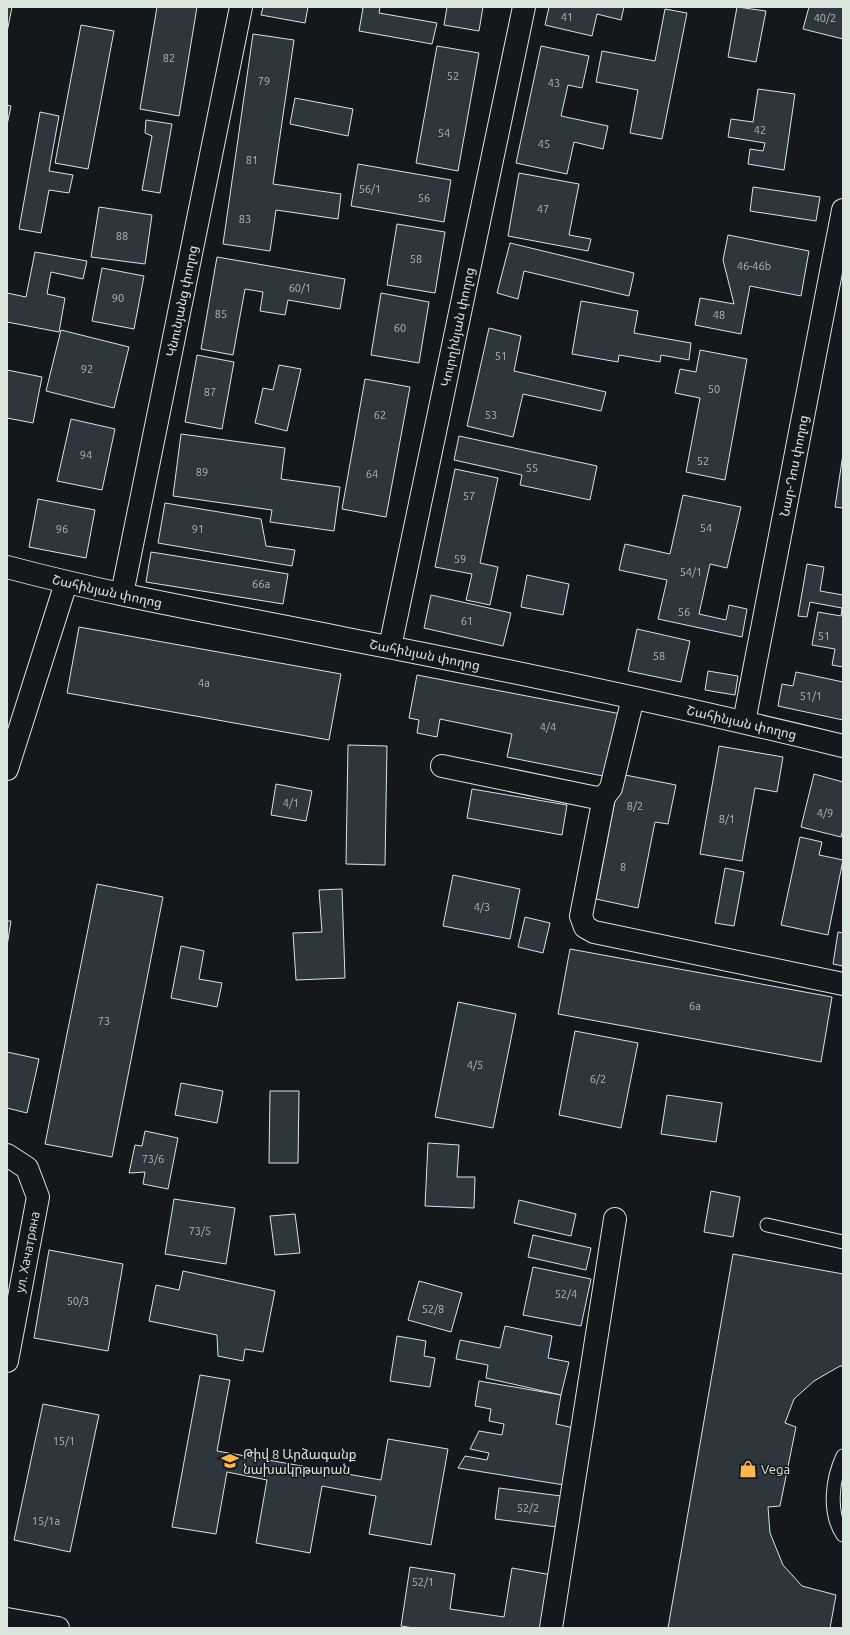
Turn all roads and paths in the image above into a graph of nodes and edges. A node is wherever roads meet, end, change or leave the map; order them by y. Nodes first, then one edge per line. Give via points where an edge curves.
1 (241, 7) edge
2 (524, 7) edge
3 (843, 210) edge
4 (7, 567) edge
5 (66, 583) junction
6 (122, 594) junction
7 (390, 647) junction
8 (632, 698) junction
9 (744, 722) junction
10 (843, 746) edge
11 (442, 766) dead end
12 (7, 769) edge
13 (604, 797) junction
14 (843, 984) edge
15 (7, 1155) edge
16 (615, 1220) dead end
17 (767, 1225) dead end
18 (843, 1242) edge
19 (7, 1361) edge
20 (843, 1456) edge
21 (843, 1535) edge
22 (7, 1619) edge
23 (58, 1628) edge
24 (551, 1628) edge

1 - 6 street, Կնունյանց փողոց
2 - 7 street, Կուրղինյան փողոց
3 - 9 street, Նար-Դոս փողոց
4 - 5 street, Շահինյան փողոց
5 - 6 street, Շահինյան փողոց
5 - 12 street
6 - 7 street, Շահինյան փողոց
7 - 8 street, Շահինյան փողոց
8 - 9 street, Շահինյան փողոց
8 - 13 street via 611,788
9 - 10 street, Շահինյան փողոց
11 - 13 street via 597,798
13 - 14 street via 581,916 585,926 594,932
15 - 19 street, ул. Хачатряна via 27,1168 38,1197
16 - 24 street
17 - 18 lane
20 - 21 lane via 832,1495 837,1527
22 - 23 street

